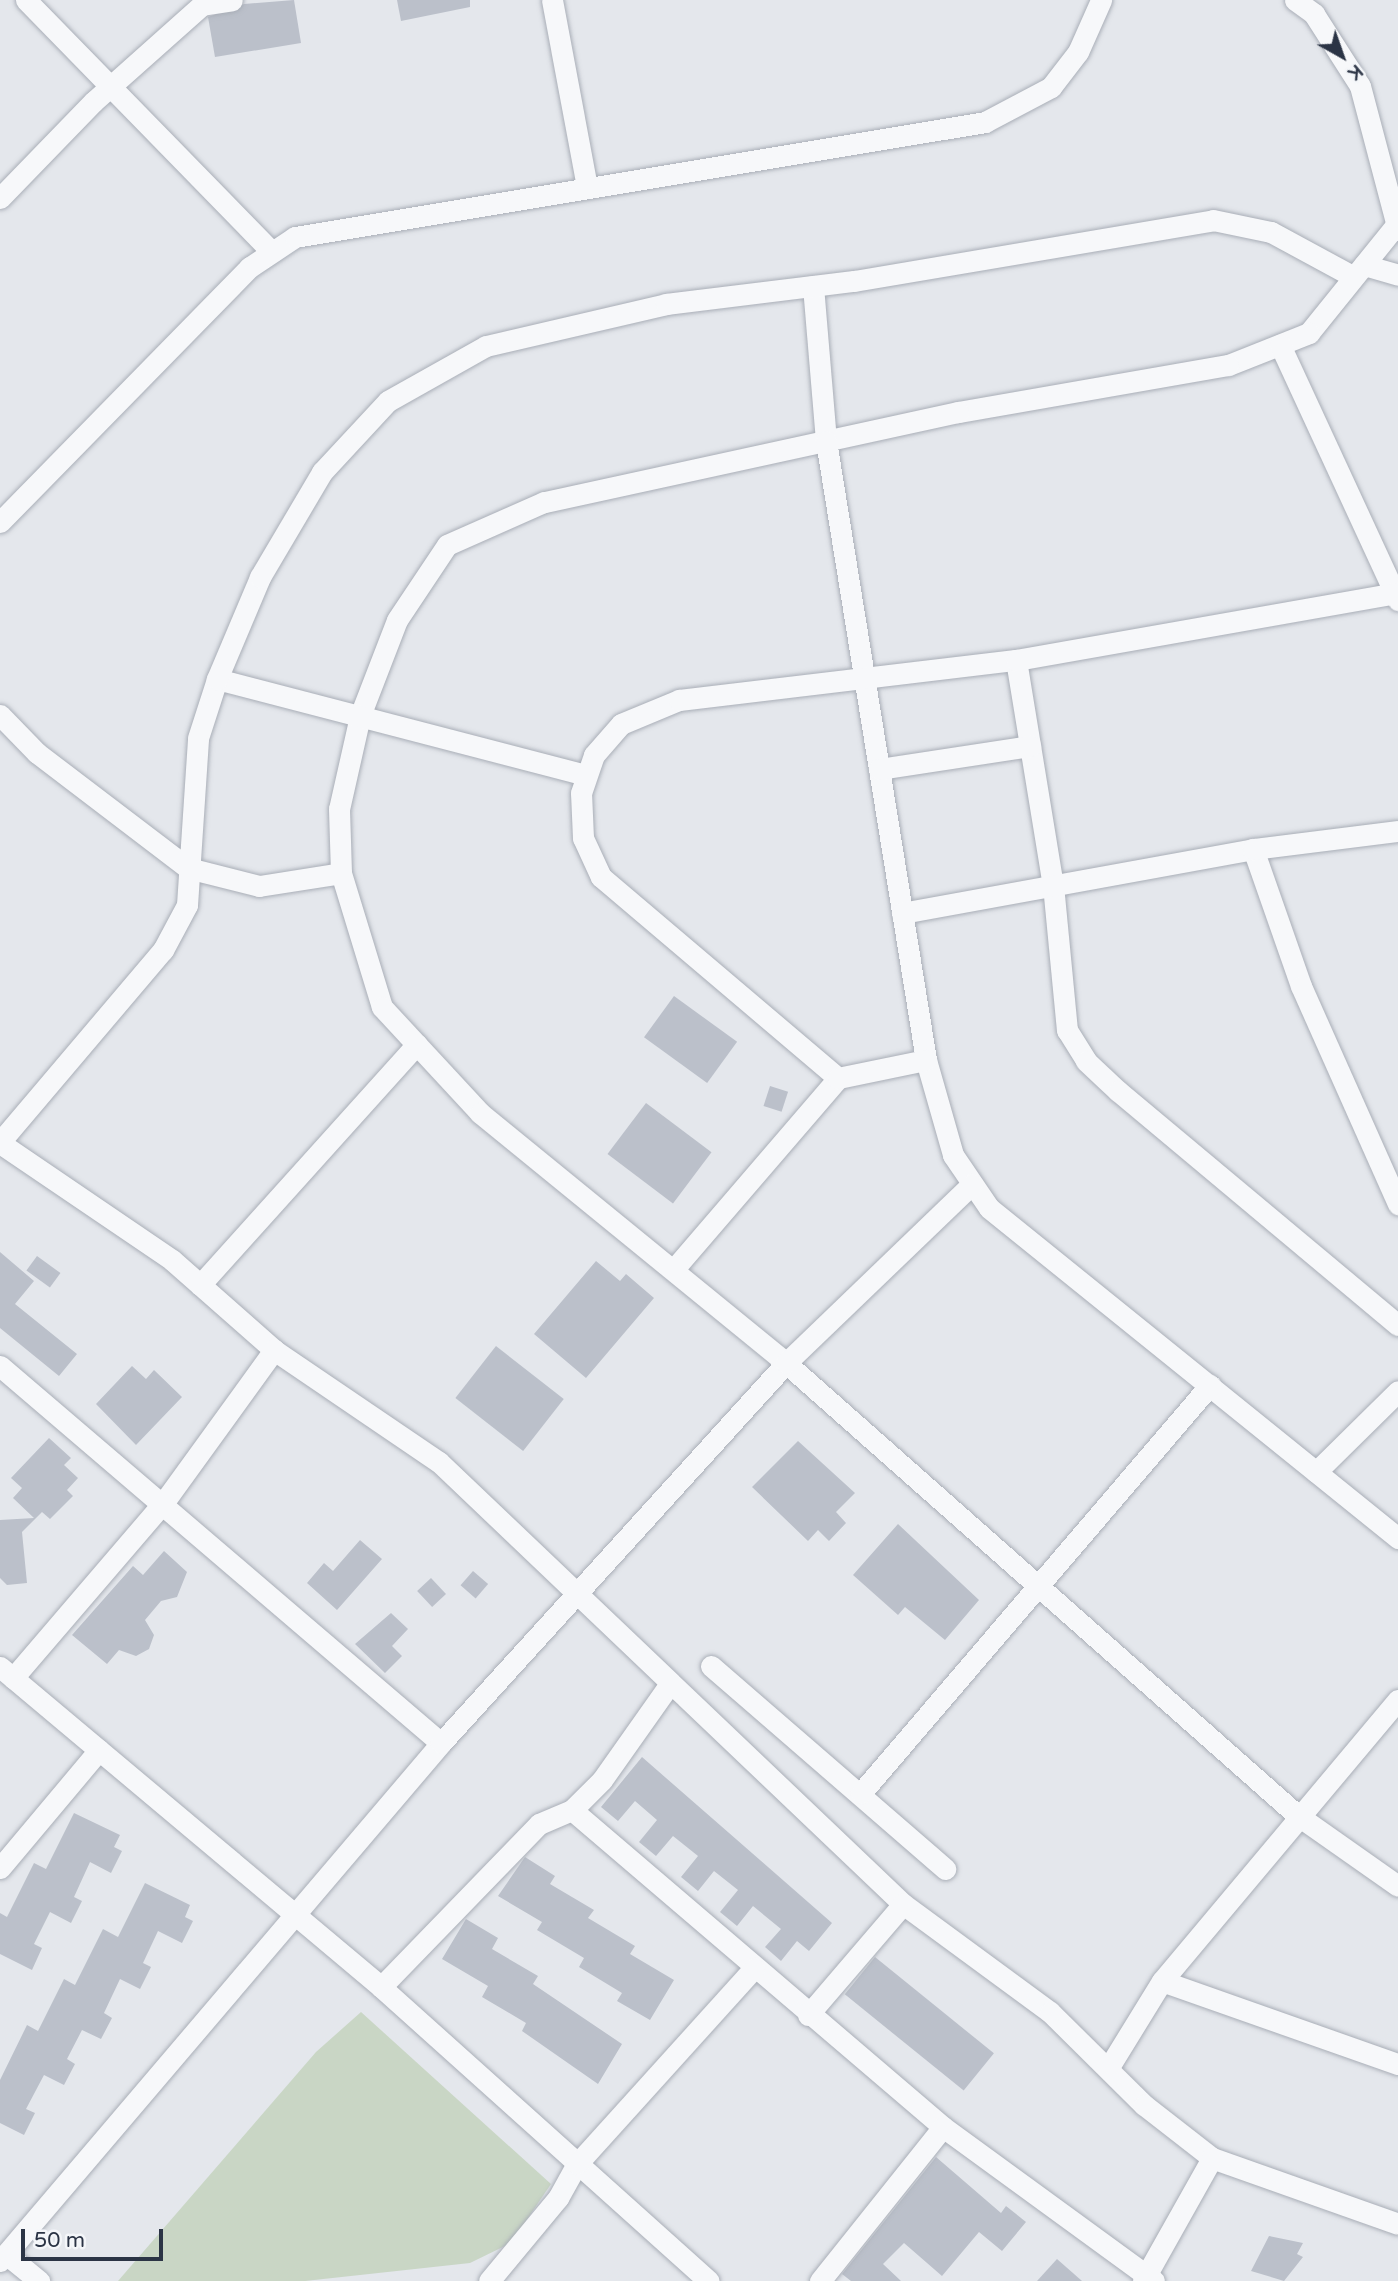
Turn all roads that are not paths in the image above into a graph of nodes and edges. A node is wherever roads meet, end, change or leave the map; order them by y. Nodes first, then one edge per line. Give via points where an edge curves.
1 (26, 0) edge
2 (232, 0) edge
3 (552, 0) edge
4 (1101, 0) edge
5 (1296, 0) edge
6 (200, 2) edge
7 (112, 85) junction
8 (587, 187) junction
9 (0, 198) edge
10 (1397, 228) edge
11 (272, 252) junction
12 (1359, 271) junction
13 (1398, 275) edge
14 (813, 286) junction
15 (1280, 345) junction
16 (826, 441) junction
17 (0, 522) edge
18 (1397, 596) edge
19 (1016, 660) junction
20 (217, 679) junction
21 (864, 679) junction
22 (0, 715) edge
23 (360, 716) junction
24 (1030, 746) junction
25 (879, 769) junction
26 (585, 775) junction
27 (1398, 831) edge
28 (1253, 849) junction
29 (188, 868) junction
30 (341, 873) junction
31 (1053, 885) junction
32 (902, 913) junction
33 (417, 1044) junction
34 (926, 1060) junction
35 (838, 1079) junction
36 (0, 1143) edge
37 (972, 1184) junction
38 (1398, 1204) edge
39 (674, 1269) junction
40 (200, 1285) junction
41 (1398, 1325) edge
42 (274, 1350) junction
43 (786, 1363) junction
44 (0, 1366) edge
45 (1210, 1385) junction
46 (1398, 1391) edge
47 (1316, 1472) junction
48 (164, 1502) junction
49 (1398, 1538) edge
50 (1036, 1584) junction
51 (578, 1597) junction
52 (711, 1666) dead end
53 (7, 1672) edge
54 (669, 1685) junction
55 (1398, 1700) edge
56 (441, 1743) junction
57 (99, 1750) junction
58 (861, 1793) junction
59 (572, 1810) junction
60 (1297, 1815) junction
61 (0, 1868) edge
62 (945, 1869) dead end
63 (1398, 1886) edge
64 (903, 1904) junction
65 (292, 1916) junction
66 (754, 1968) junction
67 (1162, 1981) junction
68 (381, 1987) junction
69 (808, 2015) junction
70 (1398, 2064) edge
71 (1109, 2067) junction
72 (943, 2127) junction
73 (1212, 2158) junction
74 (577, 2164) junction
75 (1398, 2224) edge
76 (3, 2257) edge
77 (1148, 2280) edge
78 (39, 2281) edge
79 (489, 2281) edge
80 (709, 2281) edge
81 (820, 2281) edge

1 - 7 street
2 - 6 street
3 - 8 street
4 - 8 street via 1079,52 1051,87 985,122
5 - 10 street via 1314,14 1360,86
6 - 7 street
7 - 9 street
7 - 11 street
8 - 11 street via 295,237
10 - 12 street
11 - 17 street via 250,267
12 - 13 street
12 - 14 street via 1271,232 1213,220
12 - 15 street via 1309,333
14 - 16 street
14 - 20 street via 666,304 486,346 388,401 321,472 260,577
15 - 16 street via 1228,365
15 - 18 street
16 - 21 street
16 - 23 street via 544,502 447,545 397,620
18 - 19 street
19 - 21 street
19 - 24 street
20 - 23 street
20 - 29 street via 198,737
21 - 25 street
21 - 26 street via 657,704 621,724
22 - 29 street via 37,753
23 - 26 street
23 - 30 street via 339,809
24 - 25 street
24 - 31 street
25 - 32 street
26 - 35 street via 583,838 601,877
27 - 28 street
28 - 31 street
28 - 38 street via 1301,986
29 - 30 street via 259,886
29 - 36 street via 187,905 163,950
30 - 33 street via 382,1007
31 - 32 street
31 - 41 street via 1067,1030 1086,1061
32 - 34 street
33 - 39 street via 480,1113
33 - 40 street
34 - 35 street
34 - 37 street via 953,1155
35 - 39 street
36 - 40 street
37 - 43 street
37 - 45 street via 989,1208
39 - 43 street
40 - 42 street
42 - 48 street
42 - 51 street via 439,1462
43 - 50 street
43 - 51 street
44 - 48 street
45 - 47 street
45 - 50 street
46 - 47 street
47 - 49 street
48 - 53 street
48 - 56 street
50 - 58 street
50 - 60 street
51 - 54 street
51 - 56 street
52 - 58 street
53 - 57 street
54 - 59 street via 602,1780
54 - 64 street
55 - 60 street
56 - 65 street
57 - 61 street
57 - 65 street
58 - 62 street
59 - 66 street
59 - 68 street via 539,1824
60 - 63 street
60 - 67 street
64 - 69 street
64 - 71 street via 1050,2012
65 - 68 street
65 - 76 street
66 - 69 street
66 - 74 street
67 - 70 street
67 - 71 street
68 - 74 street
69 - 72 street
71 - 73 street via 1144,2105
72 - 77 street
72 - 81 street
73 - 75 street
73 - 77 street
74 - 79 street via 558,2198
74 - 80 street
76 - 78 street

